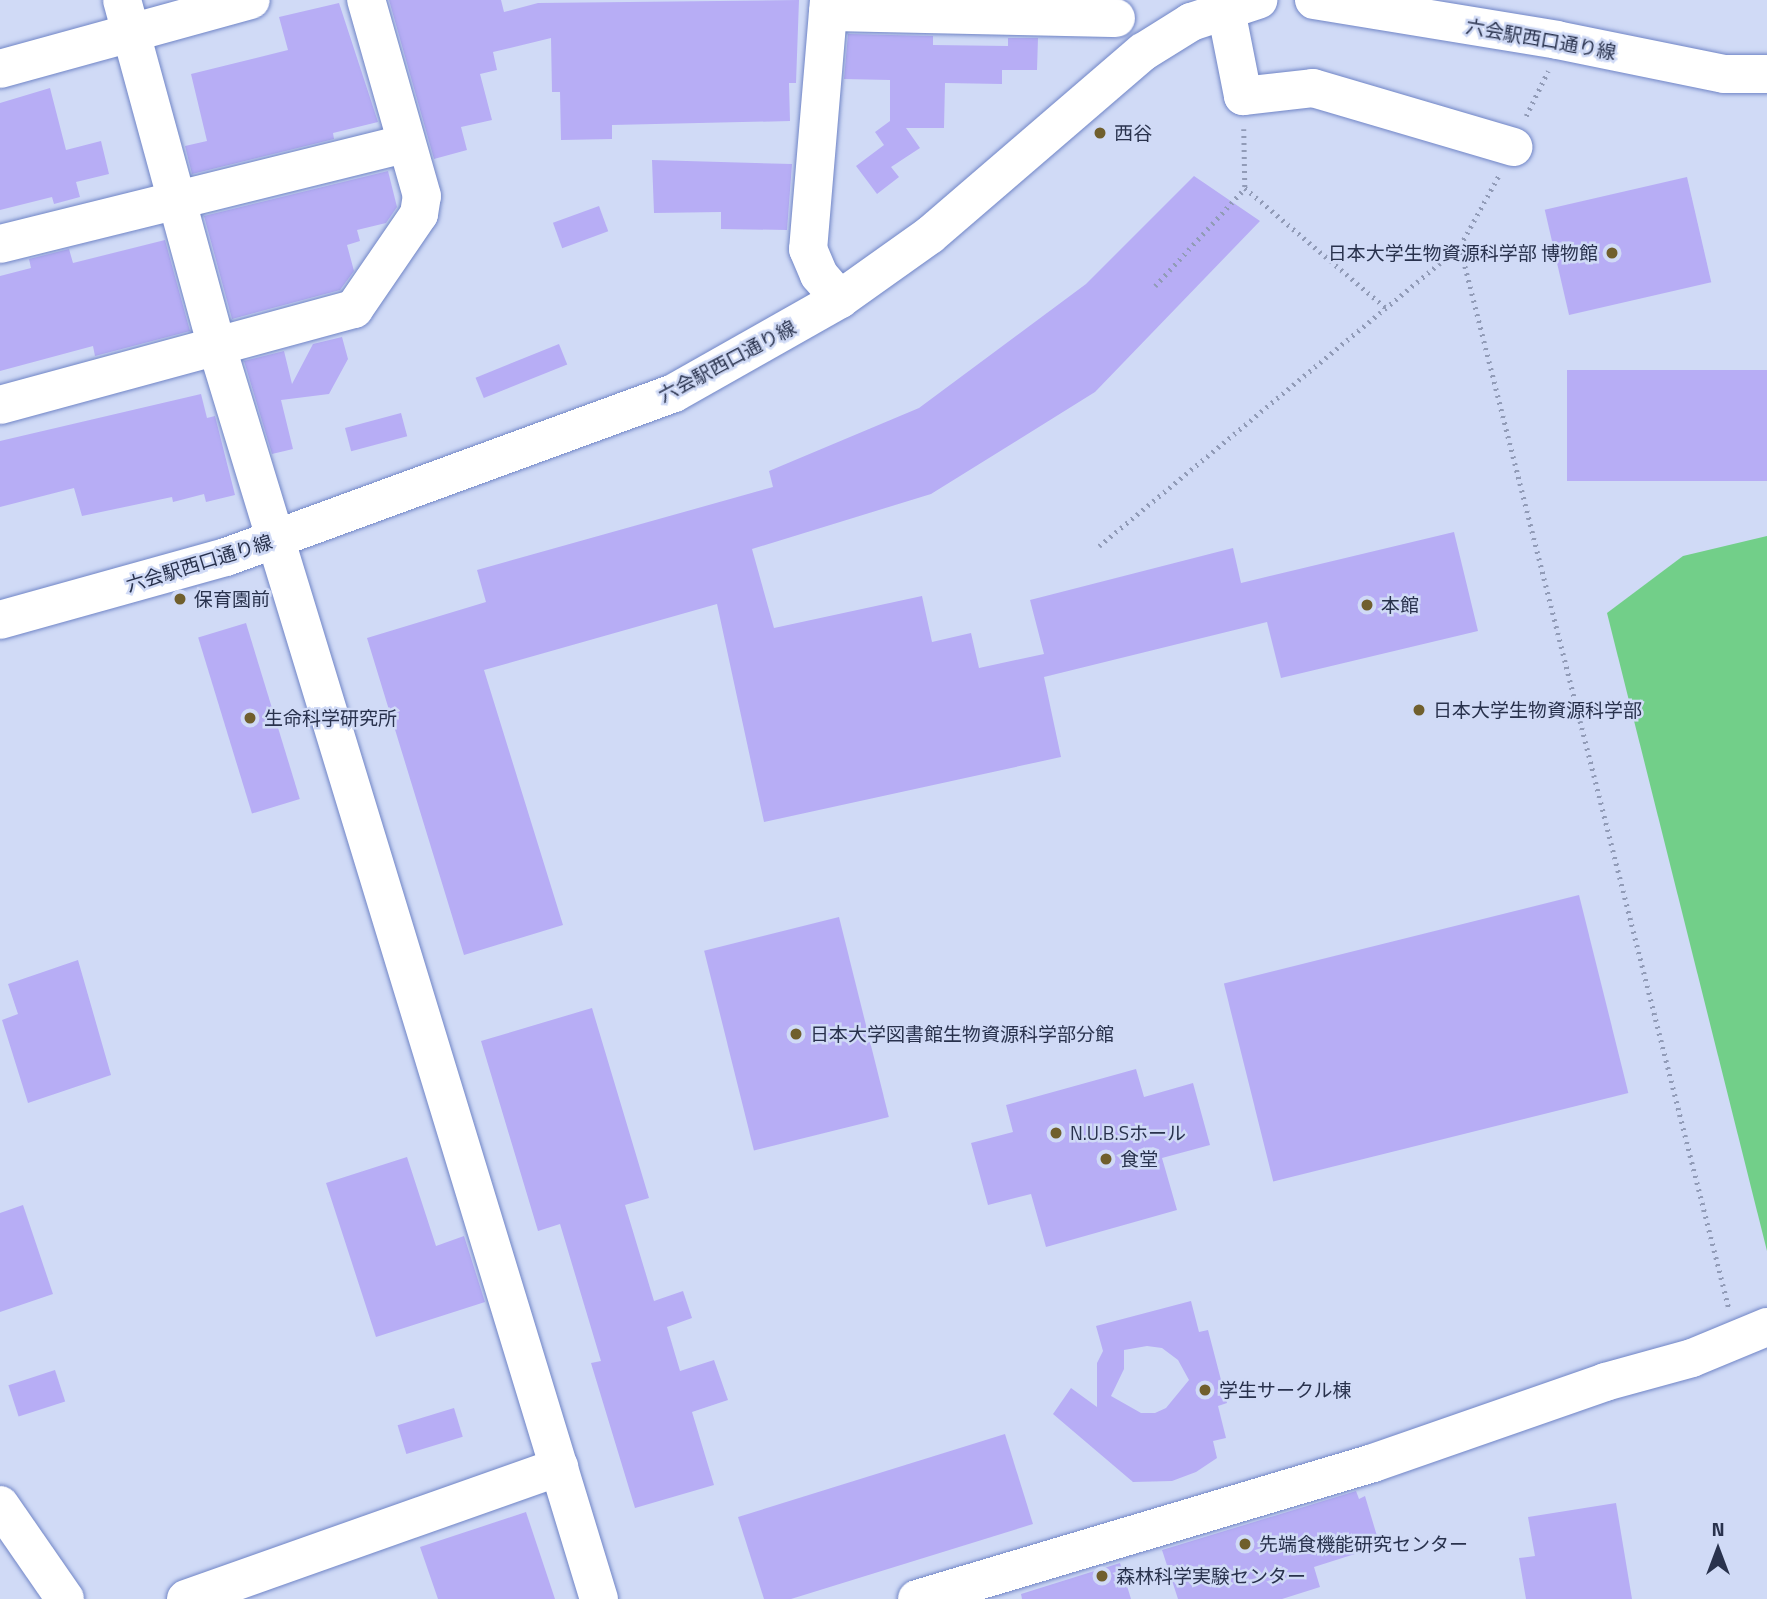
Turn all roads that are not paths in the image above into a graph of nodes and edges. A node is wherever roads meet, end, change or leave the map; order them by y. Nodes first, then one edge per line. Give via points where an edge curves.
1 (251, 0) edge
2 (366, 0) edge
3 (1314, 0) edge
4 (1236, 2) edge
5 (828, 6) edge
6 (965, 8) edge
7 (1116, 9) edge
8 (127, 16) edge
9 (1143, 52) junction
10 (0, 69) edge
11 (1767, 74) edge
12 (405, 144) junction
13 (1514, 147) dead end
14 (176, 200) junction
15 (0, 244) edge
16 (840, 299) junction
17 (216, 344) junction
18 (0, 405) edge
19 (276, 539) junction
20 (0, 620) edge
21 (1752, 1332) edge
22 (559, 1467) junction
23 (0, 1505) edge
24 (65, 1599) edge
25 (186, 1599) edge
26 (599, 1599) edge
27 (917, 1599) edge

1 - 8 street
2 - 12 street
3 - 11 street, 六会駅西口通り線 via 1557,40 1724,74
4 - 9 street, 六会駅西口通り線 via 1191,22
4 - 13 street via 1243,96 1313,88
5 - 6 street
5 - 16 street via 808,249 819,275
6 - 7 street
7 - 9 street
8 - 10 street
8 - 14 street
9 - 16 street, 六会駅西口通り線 via 940,227
12 - 14 street
12 - 17 street via 422,196 419,214 354,309
14 - 15 street
14 - 17 street
16 - 19 street, 六会駅西口通り線 via 674,393
17 - 18 street
17 - 19 street
19 - 20 street, 六会駅西口通り線
19 - 22 street
21 - 27 street via 1692,1358 1605,1382 1373,1463
22 - 25 street
22 - 26 street
23 - 24 street

